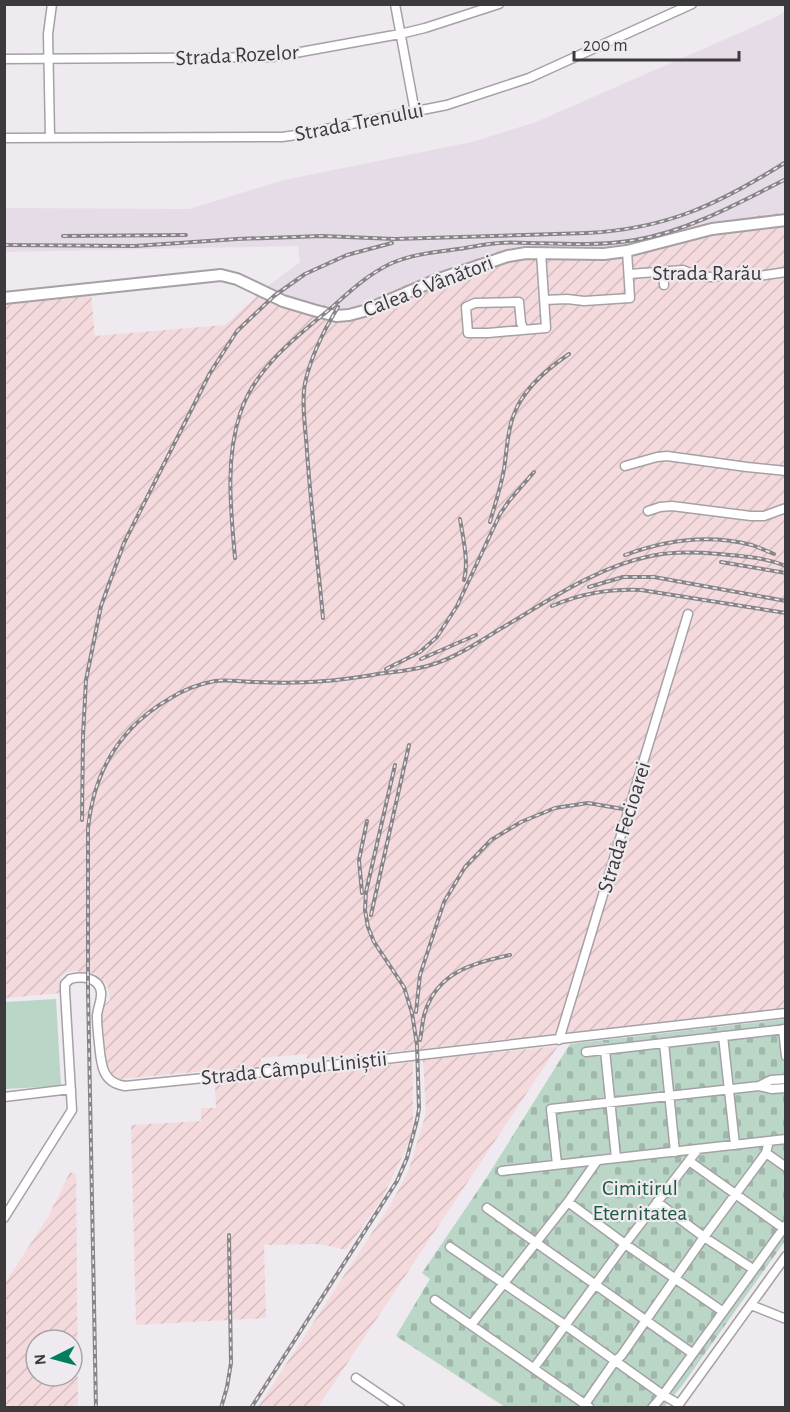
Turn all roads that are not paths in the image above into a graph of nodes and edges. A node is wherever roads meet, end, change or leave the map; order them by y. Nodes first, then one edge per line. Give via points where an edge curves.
1 (52, 4) edge
2 (395, 4) edge
3 (499, 4) edge
4 (692, 4) edge
5 (400, 34) junction
6 (4, 59) edge
7 (48, 59) junction
8 (415, 112) junction
9 (50, 137) junction
10 (4, 138) edge
11 (786, 220) edge
12 (627, 251) junction
13 (542, 253) junction
14 (663, 272) junction
15 (786, 272) edge
16 (629, 274) junction
17 (664, 285) dead end
18 (4, 298) edge
19 (545, 300) junction
20 (524, 330) junction
21 (625, 466) dead end
22 (786, 471) edge
23 (786, 508) edge
24 (648, 511) dead end
25 (688, 614) dead end
26 (786, 1013) edge
27 (784, 1029) edge
28 (723, 1036) junction
29 (559, 1040) junction
30 (664, 1043) junction
31 (605, 1050) junction
32 (586, 1052) dead end
33 (786, 1056) edge
34 (786, 1078) edge
35 (759, 1086) junction
36 (786, 1088) edge
37 (71, 1089) junction
38 (729, 1089) junction
39 (670, 1096) junction
40 (4, 1097) edge
41 (611, 1103) junction
42 (786, 1139) edge
43 (770, 1141) junction
44 (735, 1145) junction
45 (698, 1149) junction
46 (675, 1152) junction
47 (766, 1153) junction
48 (616, 1158) junction
49 (597, 1161) junction
50 (689, 1161) junction
51 (557, 1164) junction
52 (786, 1167) edge
53 (502, 1171) dead end
54 (736, 1194) junction
55 (568, 1202) junction
56 (657, 1202) junction
57 (487, 1208) dead end
58 (4, 1218) edge
59 (784, 1226) edge
60 (704, 1237) junction
61 (535, 1243) junction
62 (625, 1244) junction
63 (450, 1247) dead end
64 (786, 1256) edge
65 (753, 1269) junction
66 (676, 1278) junction
67 (504, 1284) junction
68 (595, 1284) junction
69 (435, 1300) dead end
70 (751, 1305) junction
71 (722, 1311) junction
72 (646, 1319) junction
73 (786, 1319) edge
74 (471, 1325) junction
75 (565, 1325) junction
76 (692, 1353) junction
77 (615, 1361) junction
78 (534, 1368) junction
79 (356, 1378) dead end
80 (663, 1395) junction
81 (587, 1406) edge
82 (678, 1406) edge
83 (400, 1407) edge
84 (652, 1407) edge

1 - 7 street
2 - 5 street
3 - 5 street, Strada Rozelor
4 - 8 street, Strada Trenului via 529,78
5 - 7 street, Strada Rozelor via 273,57
5 - 8 street
6 - 7 street, Strada Rozelor
7 - 9 street
8 - 9 street, Strada Trenului via 282,137
9 - 10 street, Strada Trenului
11 - 12 main road, Calea 6 Vânători via 712,229
12 - 13 main road, Calea 6 Vânători
12 - 16 street
13 - 18 main road, Calea 6 Vânători via 508,256 345,316 296,305 221,274
13 - 19 street
14 - 15 street, Strada Rarău via 683,270 715,277
14 - 16 street, Strada Rarău
14 - 17 street
16 - 19 street via 630,298
19 - 20 street via 546,328
20 - 20 street via 468,333 466,307 475,303 519,302
21 - 22 street via 667,456
23 - 24 street via 764,516 672,506
25 - 29 street, Strada Fecioarei
26 - 29 street, Strada Câmpul Liniștii
27 - 28 street
27 - 33 street
28 - 30 street
28 - 38 street
29 - 37 street, Strada Câmpul Liniștii via 119,1085 109,1080 102,1067 97,1017 99,986 93,980 75,978 64,987
30 - 31 street
30 - 39 street
31 - 32 street
31 - 41 street
34 - 35 street
35 - 36 street
35 - 38 street
37 - 40 street
37 - 58 street via 72,1110
38 - 39 street
38 - 44 street
39 - 41 street
39 - 46 street
41 - 48 street
41 - 51 street via 551,1109
42 - 43 street
43 - 44 street
43 - 47 street
44 - 45 street
45 - 46 street
45 - 50 street
46 - 48 street
47 - 52 street
47 - 54 street
48 - 49 street
49 - 51 street
49 - 55 street
50 - 54 street
50 - 56 street
51 - 53 street
54 - 59 street
54 - 60 street
55 - 61 street
55 - 62 street
56 - 60 street
56 - 62 street
57 - 61 street
59 - 65 street
60 - 65 street
60 - 66 street
61 - 67 street
61 - 68 street
62 - 66 street
62 - 68 street
63 - 67 street
64 - 70 street
65 - 71 street
66 - 71 street
66 - 72 street
67 - 74 street
67 - 75 street
68 - 72 street
68 - 75 street
69 - 74 street
70 - 73 street
70 - 82 street
71 - 76 street
72 - 76 street
72 - 77 street
74 - 78 street
75 - 77 street
75 - 78 street
76 - 80 street
77 - 80 street
77 - 81 street
78 - 81 street
79 - 83 street
80 - 82 street
80 - 84 street

